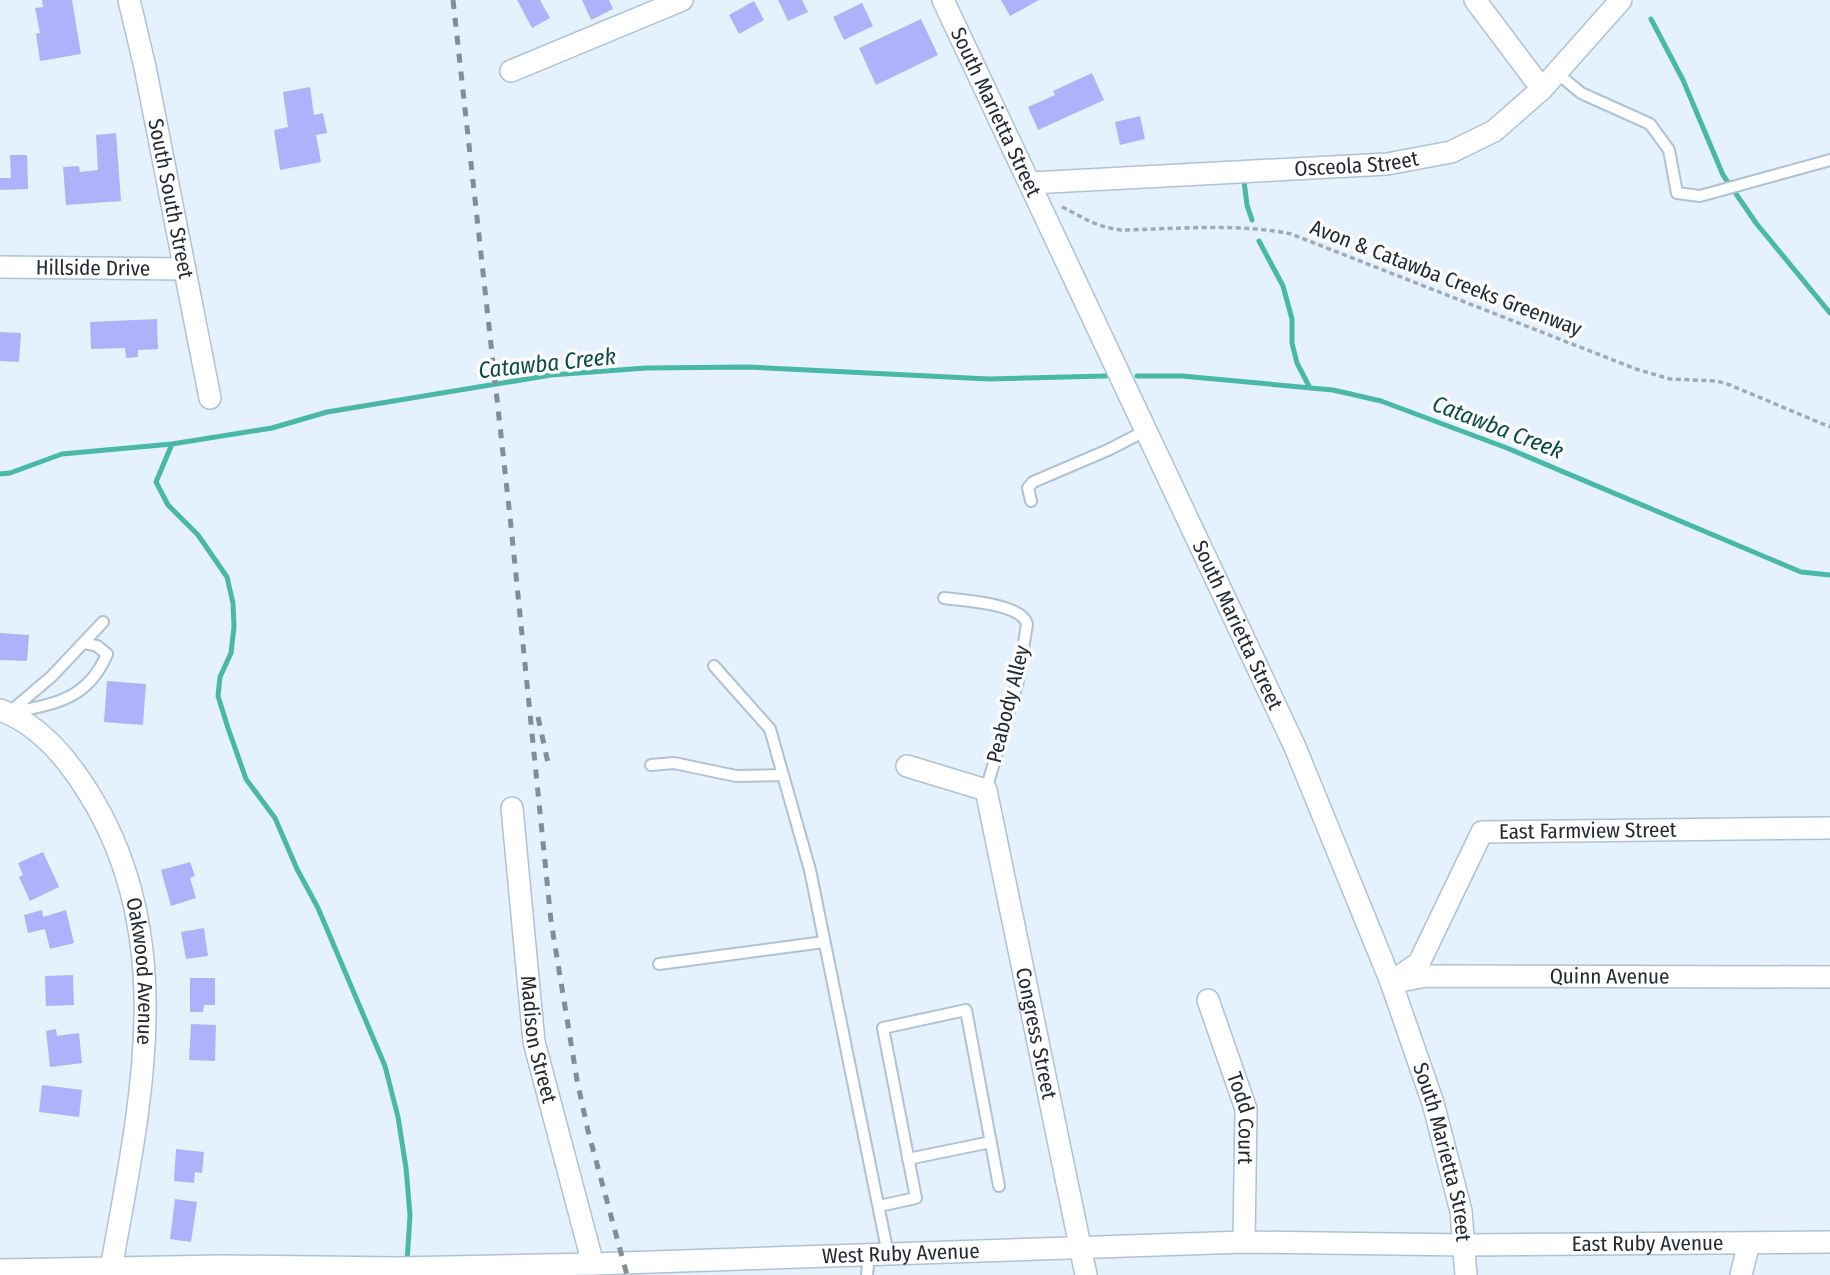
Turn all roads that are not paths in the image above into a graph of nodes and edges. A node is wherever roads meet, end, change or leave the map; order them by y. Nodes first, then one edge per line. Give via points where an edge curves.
1 (129, 0) edge
2 (682, 0) edge
3 (943, 0) edge
4 (1475, 0) edge
5 (1621, 0) edge
6 (511, 71) dead end
7 (1557, 73) junction
8 (1542, 89) junction
9 (1830, 160) edge
10 (1031, 183) junction
11 (0, 267) edge
12 (185, 269) junction
13 (210, 398) dead end
14 (1147, 430) junction
15 (1031, 501) dead end
16 (944, 598) dead end
17 (103, 622) dead end
18 (84, 643) junction
19 (713, 666) dead end
20 (5, 711) edge
21 (651, 765) dead end
22 (907, 766) dead end
23 (783, 775) junction
24 (986, 790) junction
25 (512, 808) dead end
26 (1830, 828) edge
27 (824, 942) junction
28 (659, 964) dead end
29 (1830, 977) edge
30 (1391, 982) junction
31 (1208, 1000) dead end
32 (991, 1142) junction
33 (908, 1159) junction
34 (999, 1186) dead end
35 (878, 1206) junction
36 (1244, 1242) junction
37 (1830, 1242) edge
38 (1749, 1243) junction
39 (1466, 1245) junction
40 (1081, 1247) junction
41 (875, 1261) edge
42 (593, 1264) junction
43 (693, 1268) edge
44 (111, 1269) junction
45 (0, 1270) edge
46 (223, 1270) edge
47 (1086, 1275) edge
48 (1466, 1275) edge
49 (1741, 1275) edge

1 - 12 street, South South Street
2 - 6 street
3 - 10 street, South Marietta Street
4 - 8 street
5 - 7 street, Osceola Street
7 - 8 street, Osceola Street
7 - 9 lane via 1581,93 1650,124 1669,150 1677,193 1700,196
8 - 10 street, Osceola Street via 1494,131 1451,152 1387,164
10 - 14 street, South Marietta Street
11 - 12 street, Hillside Drive
12 - 13 street, South South Street
14 - 15 lane via 1033,482 1028,488
14 - 30 street, South Marietta Street via 1295,747
16 - 24 lane, Peabody Alley via 1015,610 1026,618 1018,681
17 - 18 lane
18 - 20 lane via 52,676
18 - 20 lane via 107,654 90,683 51,705
19 - 23 lane via 770,729
20 - 44 street, Oakwood Avenue via 46,738 75,771 101,811 133,889 145,976 146,1045
21 - 23 lane via 674,763 736,776
22 - 24 street
23 - 27 lane via 810,870
24 - 40 street, Congress Street
25 - 42 street, Madison Street via 534,1042
26 - 30 street, East Farmview Street via 1482,832 1419,964
27 - 28 lane
27 - 35 lane
29 - 30 street, Quinn Avenue via 1426,976
30 - 39 street, South Marietta Street via 1433,1103
31 - 36 street, Todd Court via 1246,1109
32 - 33 lane
32 - 33 lane via 967,1010 883,1028
32 - 34 lane
33 - 35 lane via 916,1198
35 - 41 lane
36 - 39 street, West Ruby Avenue
36 - 40 street, West Ruby Avenue
37 - 38 street, East Ruby Avenue
38 - 39 street, East Ruby Avenue
38 - 49 street
39 - 48 street, South Marietta Street
40 - 41 street, West Ruby Avenue
40 - 47 street, Congress Street
41 - 43 street, West Ruby Avenue
42 - 43 street, West Ruby Avenue
42 - 46 street, West Ruby Avenue
44 - 45 street, West Ruby Avenue
44 - 46 street, West Ruby Avenue

